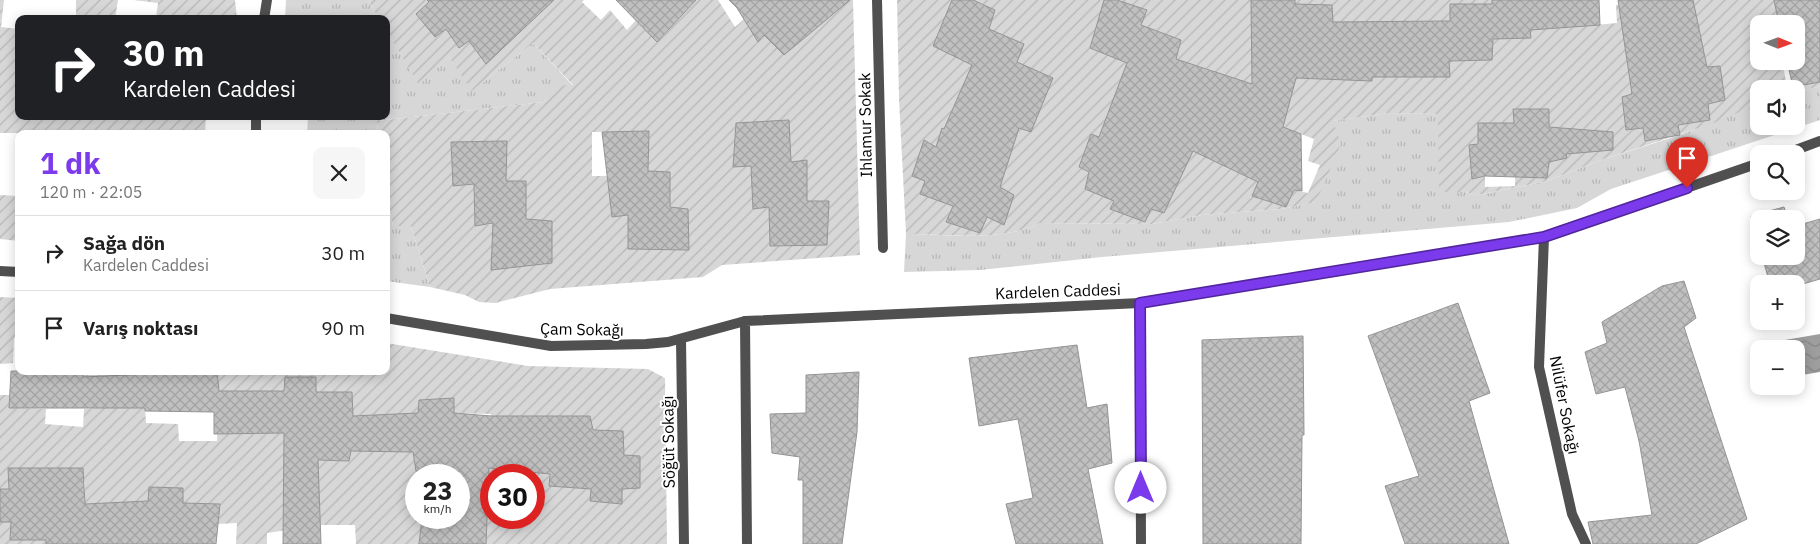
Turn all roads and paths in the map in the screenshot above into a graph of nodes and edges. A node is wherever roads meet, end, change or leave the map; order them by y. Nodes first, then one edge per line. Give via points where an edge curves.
1 (267, 0) edge
2 (877, 0) edge
3 (265, 15) edge
4 (1820, 142) edge
5 (1805, 147) edge
6 (1750, 166) edge
7 (1544, 237) junction
8 (883, 248) dead end
9 (0, 271) edge
10 (15, 272) edge
11 (1140, 303) junction
12 (390, 319) edge
13 (745, 320) junction
14 (681, 340) junction
15 (684, 544) edge
16 (747, 544) edge
17 (1141, 544) edge
18 (1586, 544) edge

1 - 3 street
2 - 8 street, Ihlamur Sokak
4 - 5 street
6 - 7 street, Kardelen Caddesi
7 - 11 street, Kardelen Caddesi
7 - 18 street, Nilüfer Sokağı via 1539,367 1572,514
9 - 10 street
11 - 13 street, Kardelen Caddesi
11 - 17 street
12 - 14 street, Çam Sokağı via 551,346
13 - 14 street, Çam Sokağı
13 - 16 street
14 - 15 street, Söğüt Sokağı

